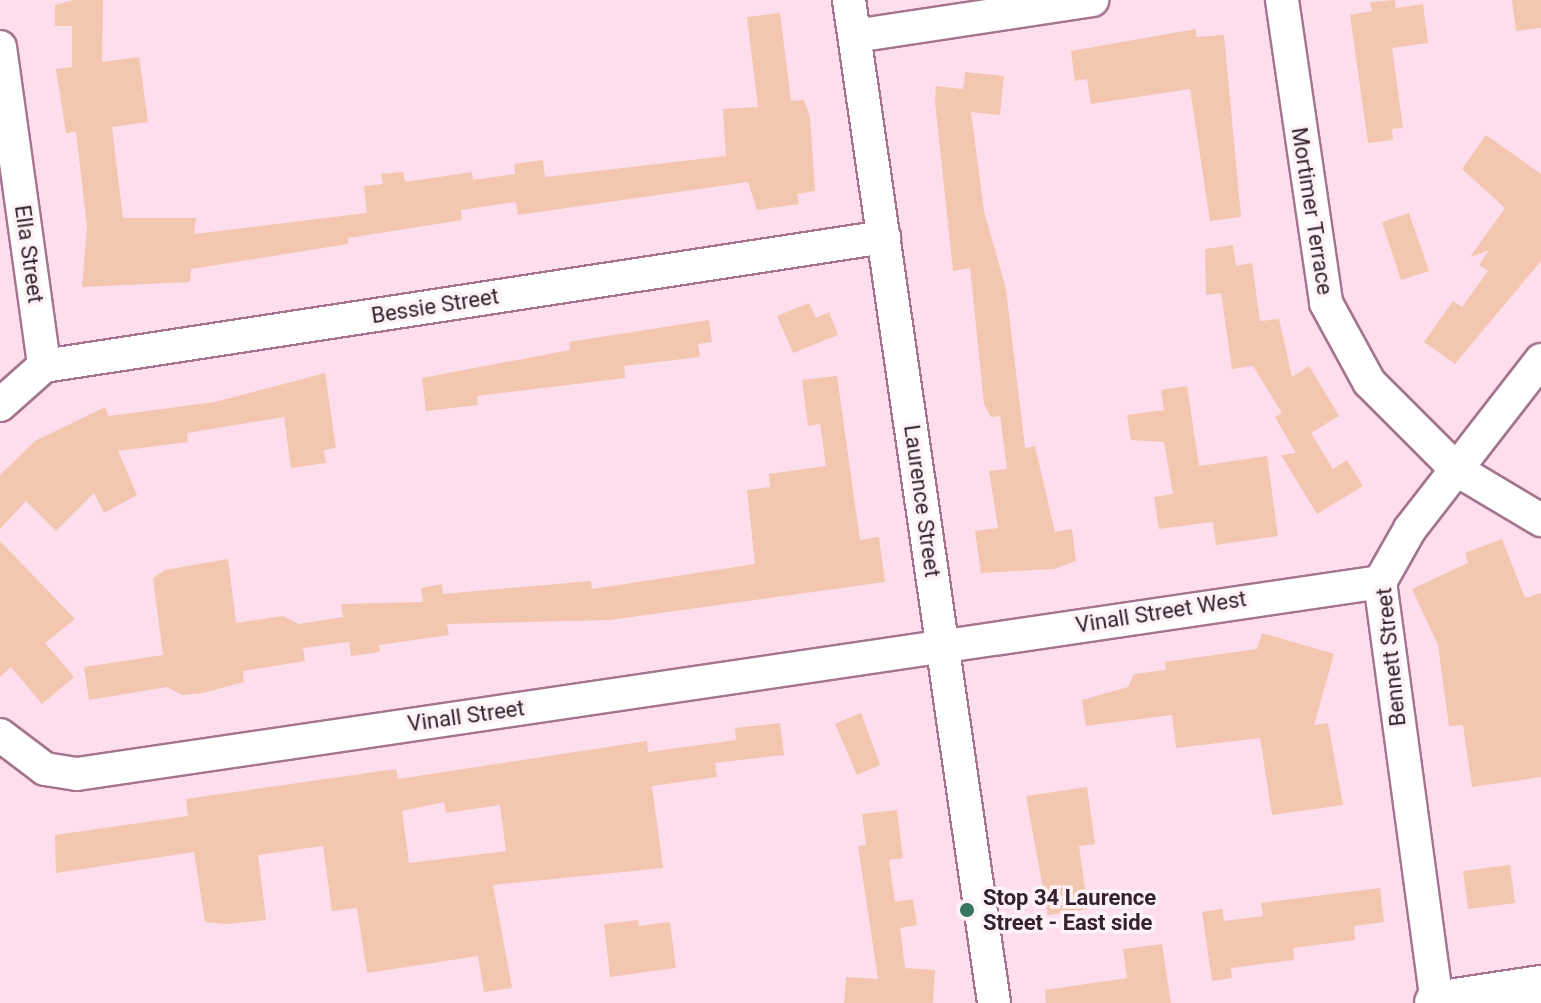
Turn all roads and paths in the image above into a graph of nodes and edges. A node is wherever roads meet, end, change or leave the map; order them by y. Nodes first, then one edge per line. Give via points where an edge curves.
1 (849, 0) edge
2 (1092, 0) edge
3 (1282, 0) edge
4 (855, 36) junction
5 (0, 47) edge
6 (884, 237) junction
7 (1541, 360) edge
8 (44, 366) junction
9 (0, 405) edge
10 (1457, 470) junction
11 (1541, 520) edge
12 (1380, 582) junction
13 (942, 645) junction
14 (0, 735) edge
15 (1541, 987) edge
16 (994, 1003) edge
17 (1437, 1003) edge

1 - 4 street, Laurence Street
2 - 4 street
3 - 10 street, Mortimer Terrace via 1326,303 1369,382
4 - 6 street, Laurence Street
5 - 8 street, Ella Street
6 - 8 street, Bessie Street
6 - 13 street, Laurence Street
7 - 10 street, Bennett Street
8 - 9 street
10 - 11 street, Mortimer Terrace
10 - 12 street, Bennett Street via 1410,529
12 - 13 street, Vinall Street West
12 - 17 street, Bennett Street
13 - 14 street, Vinall Street via 77,774 45,769
13 - 16 street, Laurence Street
15 - 17 main road

